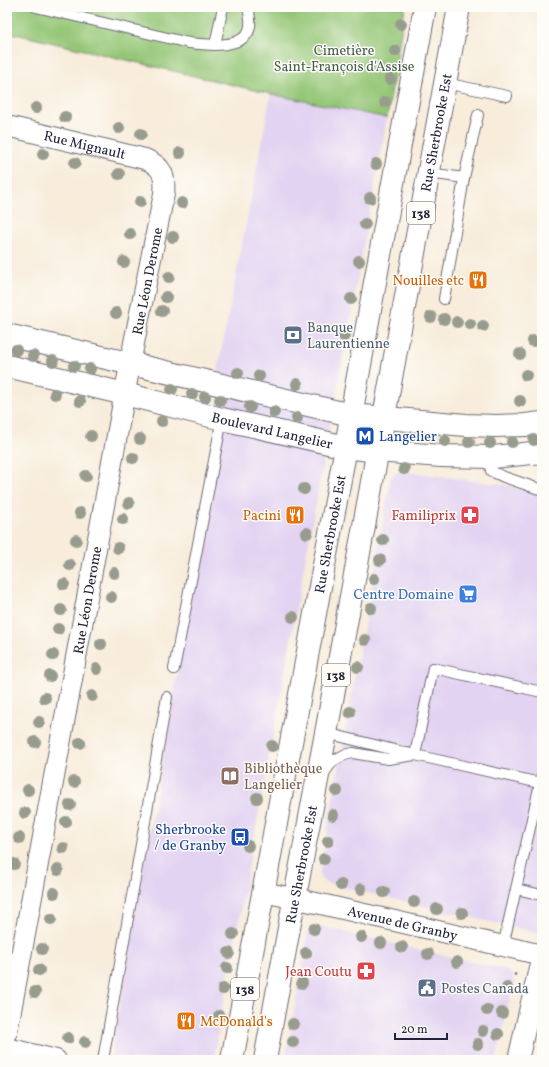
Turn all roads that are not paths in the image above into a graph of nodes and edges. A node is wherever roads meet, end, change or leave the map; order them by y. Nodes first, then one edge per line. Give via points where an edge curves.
1 (36, 7) edge
2 (223, 7) edge
3 (248, 7) edge
4 (425, 7) edge
5 (459, 7) edge
6 (215, 45) junction
7 (445, 83) junction
8 (507, 96) dead end
9 (478, 115) dead end
10 (7, 126) edge
11 (160, 168) joint
12 (428, 173) junction
13 (464, 178) junction
14 (444, 299) dead end
15 (7, 335) edge
16 (130, 364) junction
17 (7, 366) edge
18 (125, 394) junction
19 (351, 415) junction
20 (222, 419) junction
21 (384, 419) junction
22 (542, 423) edge
23 (346, 446) junction
24 (377, 451) junction
25 (542, 452) edge
26 (488, 457) junction
27 (542, 490) edge
28 (174, 669) dead end
29 (542, 692) edge
30 (166, 697) dead end
31 (326, 733) junction
32 (416, 754) junction
33 (541, 779) edge
34 (315, 784) junction
35 (516, 889) junction
36 (263, 892) junction
37 (542, 895) edge
38 (295, 898) junction
39 (503, 946) junction
40 (542, 955) edge
41 (7, 1032) edge
42 (7, 1048) edge
43 (56, 1060) edge
44 (103, 1060) edge
45 (232, 1060) edge
46 (265, 1060) edge
47 (518, 1060) edge

1 - 6 lane via 189,43
2 - 6 lane
3 - 6 lane via 250,26 242,40
4 - 19 main road, Rue Sherbrooke Est / 138
5 - 7 main road, Rue Sherbrooke Est / 138
7 - 8 lane
7 - 12 main road, Rue Sherbrooke Est / 138
9 - 13 lane
10 - 11 street, Rue Mignault via 145,158
11 - 16 street, Rue Léon Derome via 164,177 164,194
12 - 13 lane
12 - 21 main road, Rue Sherbrooke Est / 138
13 - 14 lane
15 - 16 main road
16 - 18 street, Rue Léon Derome
16 - 19 main road
17 - 18 main road, Boulevard Langelier
18 - 20 main road, Boulevard Langelier
18 - 41 street, Rue Léon Derome
19 - 21 main road
19 - 23 main road, Rue Sherbrooke Est / 138
20 - 23 main road, Boulevard Langelier
20 - 28 lane
21 - 22 main road via 496,426
21 - 24 main road, Rue Sherbrooke Est / 138
23 - 24 main road, Boulevard Langelier
23 - 36 main road, Rue Sherbrooke Est / 138
24 - 26 main road, Boulevard Langelier
24 - 31 main road, Rue Sherbrooke Est / 138
25 - 26 main road, Boulevard Langelier
26 - 27 lane via 492,471
29 - 32 lane via 433,668
30 - 44 lane
31 - 32 lane
31 - 34 main road, Rue Sherbrooke Est / 138
32 - 33 lane
32 - 34 lane via 388,759 353,753 344,755 333,760
33 - 35 lane
34 - 38 main road, Rue Sherbrooke Est / 138
35 - 37 lane
35 - 39 lane
36 - 38 street, Avenue de Granby
36 - 45 main road, Rue Sherbrooke Est / 138
38 - 39 street, Avenue de Granby
38 - 46 main road, Rue Sherbrooke Est / 138
39 - 40 street, Avenue de Granby
40 - 47 street
42 - 43 street

